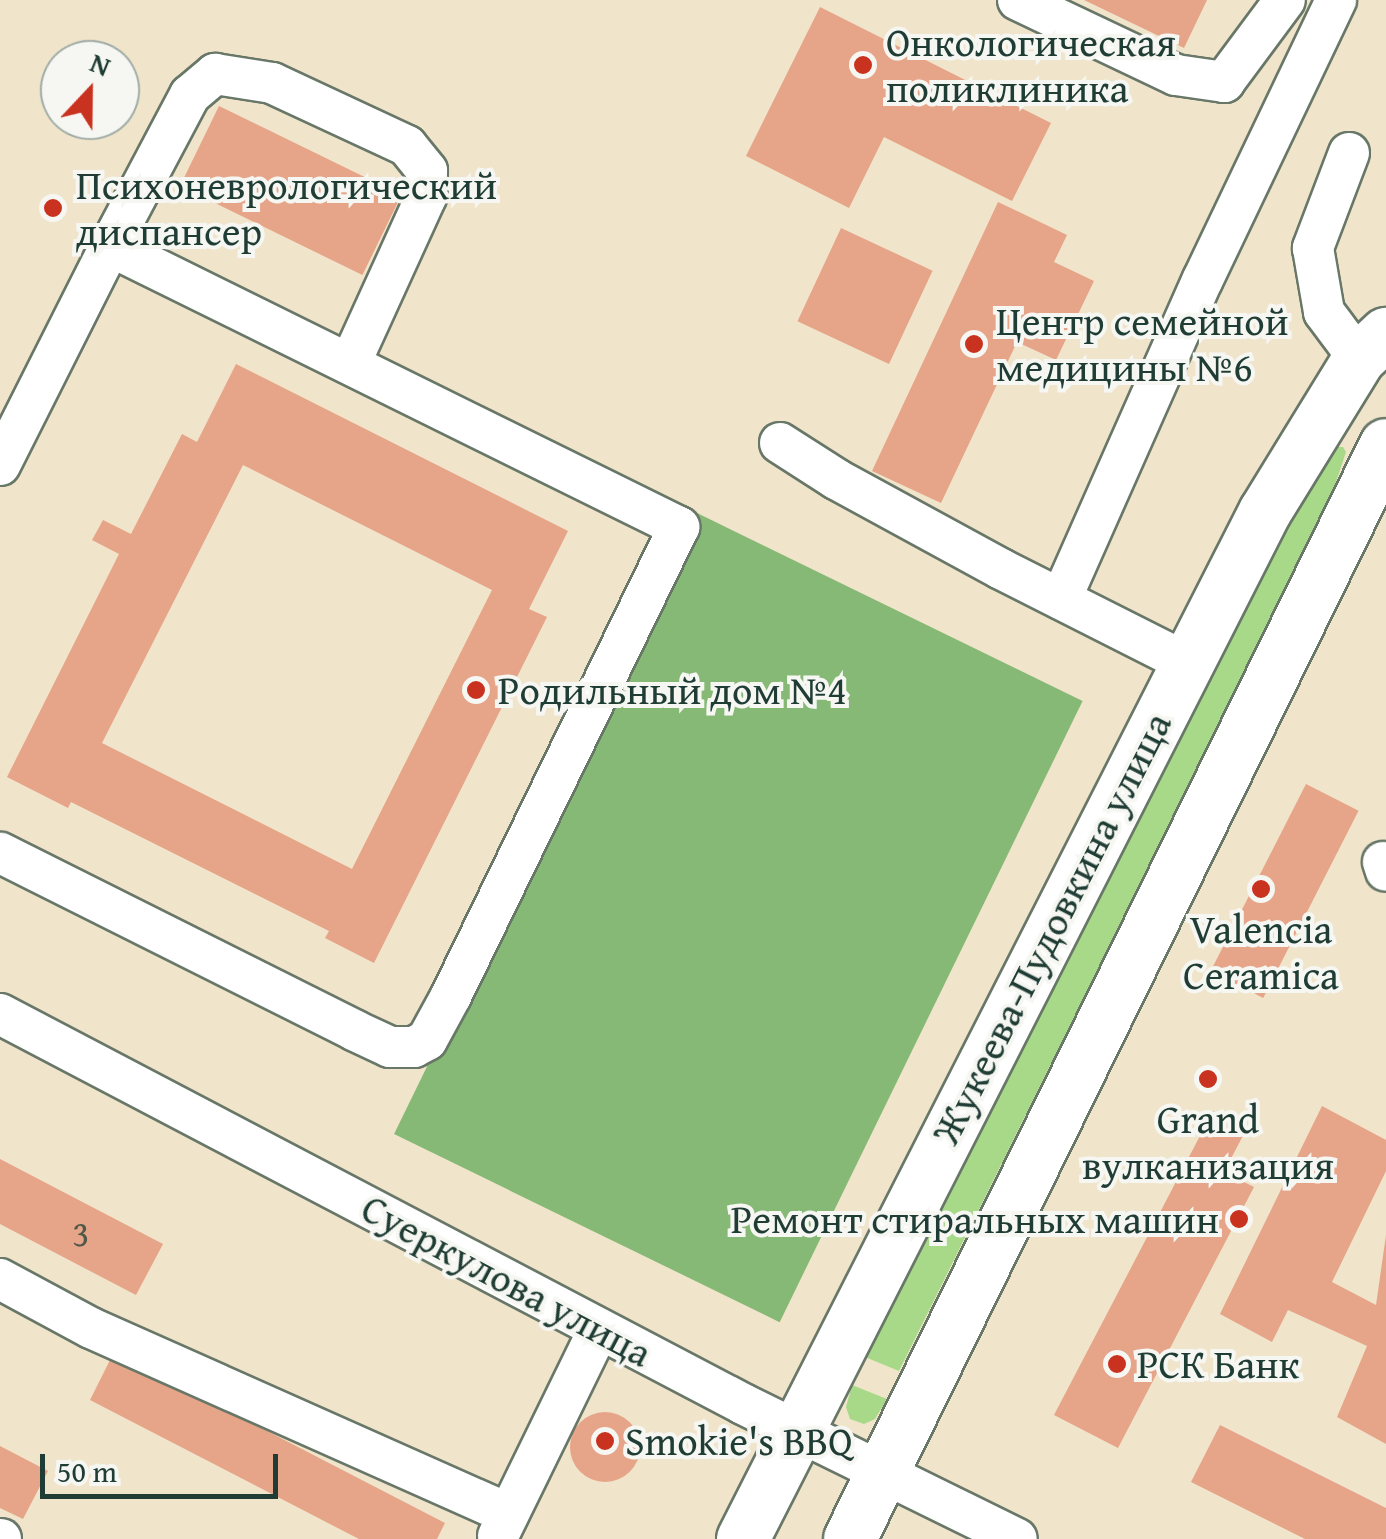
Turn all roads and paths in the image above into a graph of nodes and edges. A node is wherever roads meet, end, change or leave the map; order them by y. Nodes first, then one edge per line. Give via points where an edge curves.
1 (1018, 0) edge
2 (1285, 0) edge
3 (1336, 0) edge
4 (1350, 154) dead end
5 (110, 246) junction
6 (1373, 346) edge
7 (350, 364) junction
8 (780, 444) dead end
9 (1386, 446) edge
10 (0, 465) edge
11 (1373, 508) edge
12 (1062, 599) junction
13 (1185, 662) junction
14 (0, 853) edge
15 (0, 1014) edge
16 (0, 1279) edge
17 (599, 1328) junction
18 (796, 1430) junction
19 (883, 1474) junction
20 (503, 1526) edge
21 (743, 1539) edge
22 (850, 1539) edge
23 (1018, 1539) edge

1 - 2 street via 1176,75 1224,82
3 - 12 street via 1202,279
4 - 6 street via 1314,248 1324,312
5 - 7 street
5 - 7 street via 190,95 214,74 272,83 407,146 427,171 426,197
5 - 10 street
6 - 13 main road, Жукеева-Пудовкина улица via 1265,512
7 - 14 street via 679,528 428,1040 404,1050 390,1047
8 - 12 street
9 - 11 main road, Жукеева-Пудовкина улица
11 - 19 main road, Жукеева-Пудовкина улица
12 - 13 street
13 - 18 main road, Жукеева-Пудовкина улица
15 - 17 street, Суеркулова улица
16 - 20 street
17 - 18 street, Суеркулова улица
17 - 20 street
18 - 19 street, Суеркулова улица
18 - 21 main road, Жукеева-Пудовкина улица
19 - 22 main road, Жукеева-Пудовкина улица
19 - 23 street, Суеркулова улица

